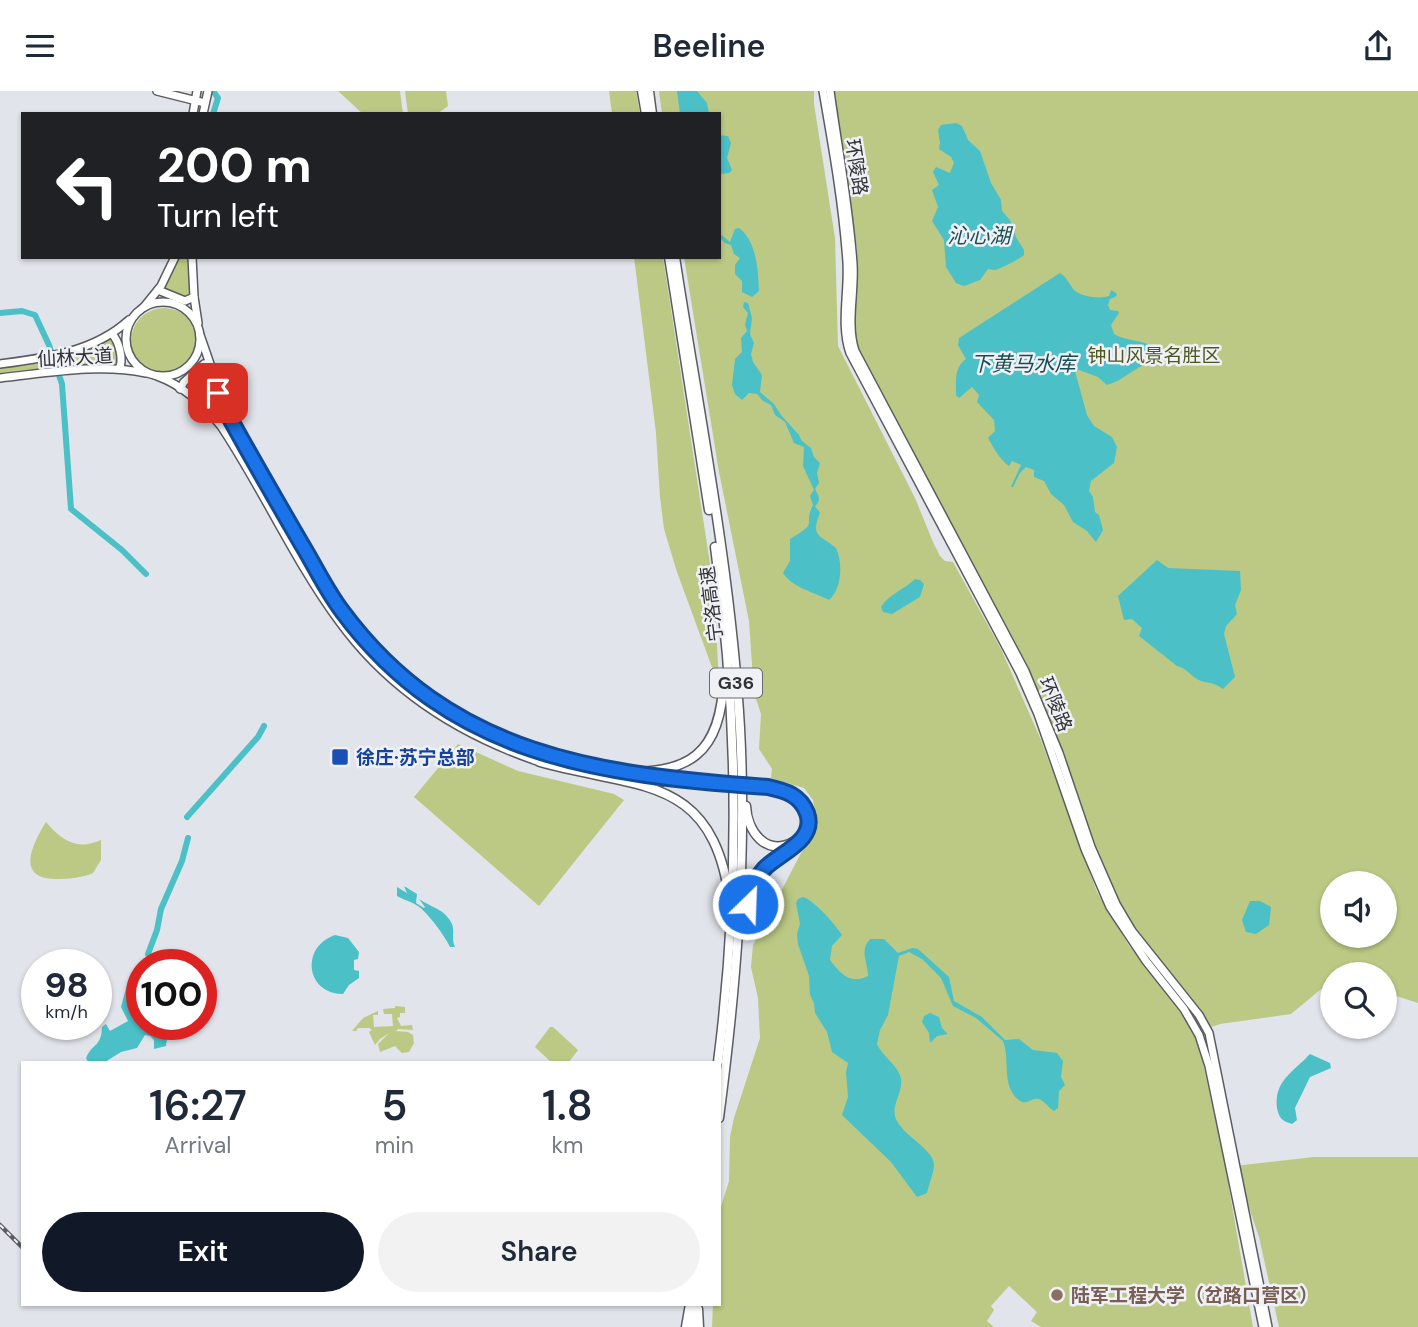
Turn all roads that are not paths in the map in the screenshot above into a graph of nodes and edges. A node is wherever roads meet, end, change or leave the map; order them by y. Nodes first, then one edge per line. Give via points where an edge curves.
1 (157, 91) edge
2 (642, 91) edge
3 (649, 91) edge
4 (822, 91) edge
5 (830, 91) edge
6 (195, 94) edge
7 (206, 96) edge
8 (193, 112) edge
9 (646, 112) edge
10 (652, 112) edge
11 (174, 259) edge
12 (192, 259) edge
13 (669, 259) edge
14 (675, 259) edge
15 (158, 289) junction
16 (194, 297) junction
17 (138, 313) junction
18 (199, 333) junction
19 (112, 334) junction
20 (209, 363) junction
21 (0, 364) edge
22 (120, 369) junction
23 (154, 375) junction
24 (0, 378) edge
25 (180, 389) junction
26 (299, 539) junction
27 (290, 542) junction
28 (721, 596) junction
29 (328, 599) junction
30 (740, 729) junction
31 (541, 757) junction
32 (613, 771) junction
33 (595, 775) junction
34 (661, 780) junction
35 (792, 797) junction
36 (732, 922) junction
37 (735, 996) junction
38 (718, 1061) edge
39 (721, 1103) edge
40 (693, 1306) edge
41 (693, 1306) edge
42 (693, 1306) edge
43 (684, 1327) edge
44 (692, 1327) edge
45 (699, 1327) edge
46 (1263, 1327) edge
47 (1268, 1327) edge

1 - 6 main road
2 - 9 highway
3 - 10 highway
4 - 46 main road, 环陵路 via 840,185 850,353 1020,673 1110,907 1199,1035
5 - 47 main road, 环陵路 via 850,225 855,351 1025,671 1116,904 1209,1033
6 - 7 main road
6 - 8 main road
11 - 15 main road, 仙林大道
12 - 16 main road
13 - 28 highway, 宁洛高速 / G36
14 - 30 highway, 宁洛高速 / G36 via 727,592
15 - 16 main road via 185,301
15 - 17 main road, 仙林大道
16 - 18 main road
17 - 18 main road via 158,303 177,306 192,317
17 - 19 main road, 仙林大道
17 - 23 main road via 127,331 128,348 137,365
18 - 20 main road
18 - 23 main road via 190,365 177,373
19 - 21 main road, 仙林大道 via 59,354
19 - 22 main road via 117,339
20 - 25 main road
20 - 26 main road via 227,413
22 - 23 main road, 仙林大道
22 - 24 main road, 仙林大道
23 - 25 main road
25 - 27 main road via 220,426
26 - 27 main road via 296,544
26 - 29 main road
27 - 29 main road
28 - 32 highway via 724,670 720,716 710,741 681,765 649,772
28 - 36 highway, 宁洛高速 / G36 via 735,806
29 - 31 main road via 377,652 429,698 479,729
30 - 35 highway via 746,815 759,839 779,847 799,837 803,815
30 - 37 highway, 宁洛高速 / G36
31 - 32 highway
31 - 33 highway
32 - 34 highway
33 - 34 highway
33 - 36 highway via 657,789 694,814 718,848
34 - 35 highway, bridge via 768,790
35 - 37 highway via 800,799 809,825 800,841 763,870 751,891
36 - 38 highway, 宁洛高速 / G36
37 - 39 highway, 宁洛高速 / G36
40 - 43 highway
41 - 44 highway
42 - 45 highway

